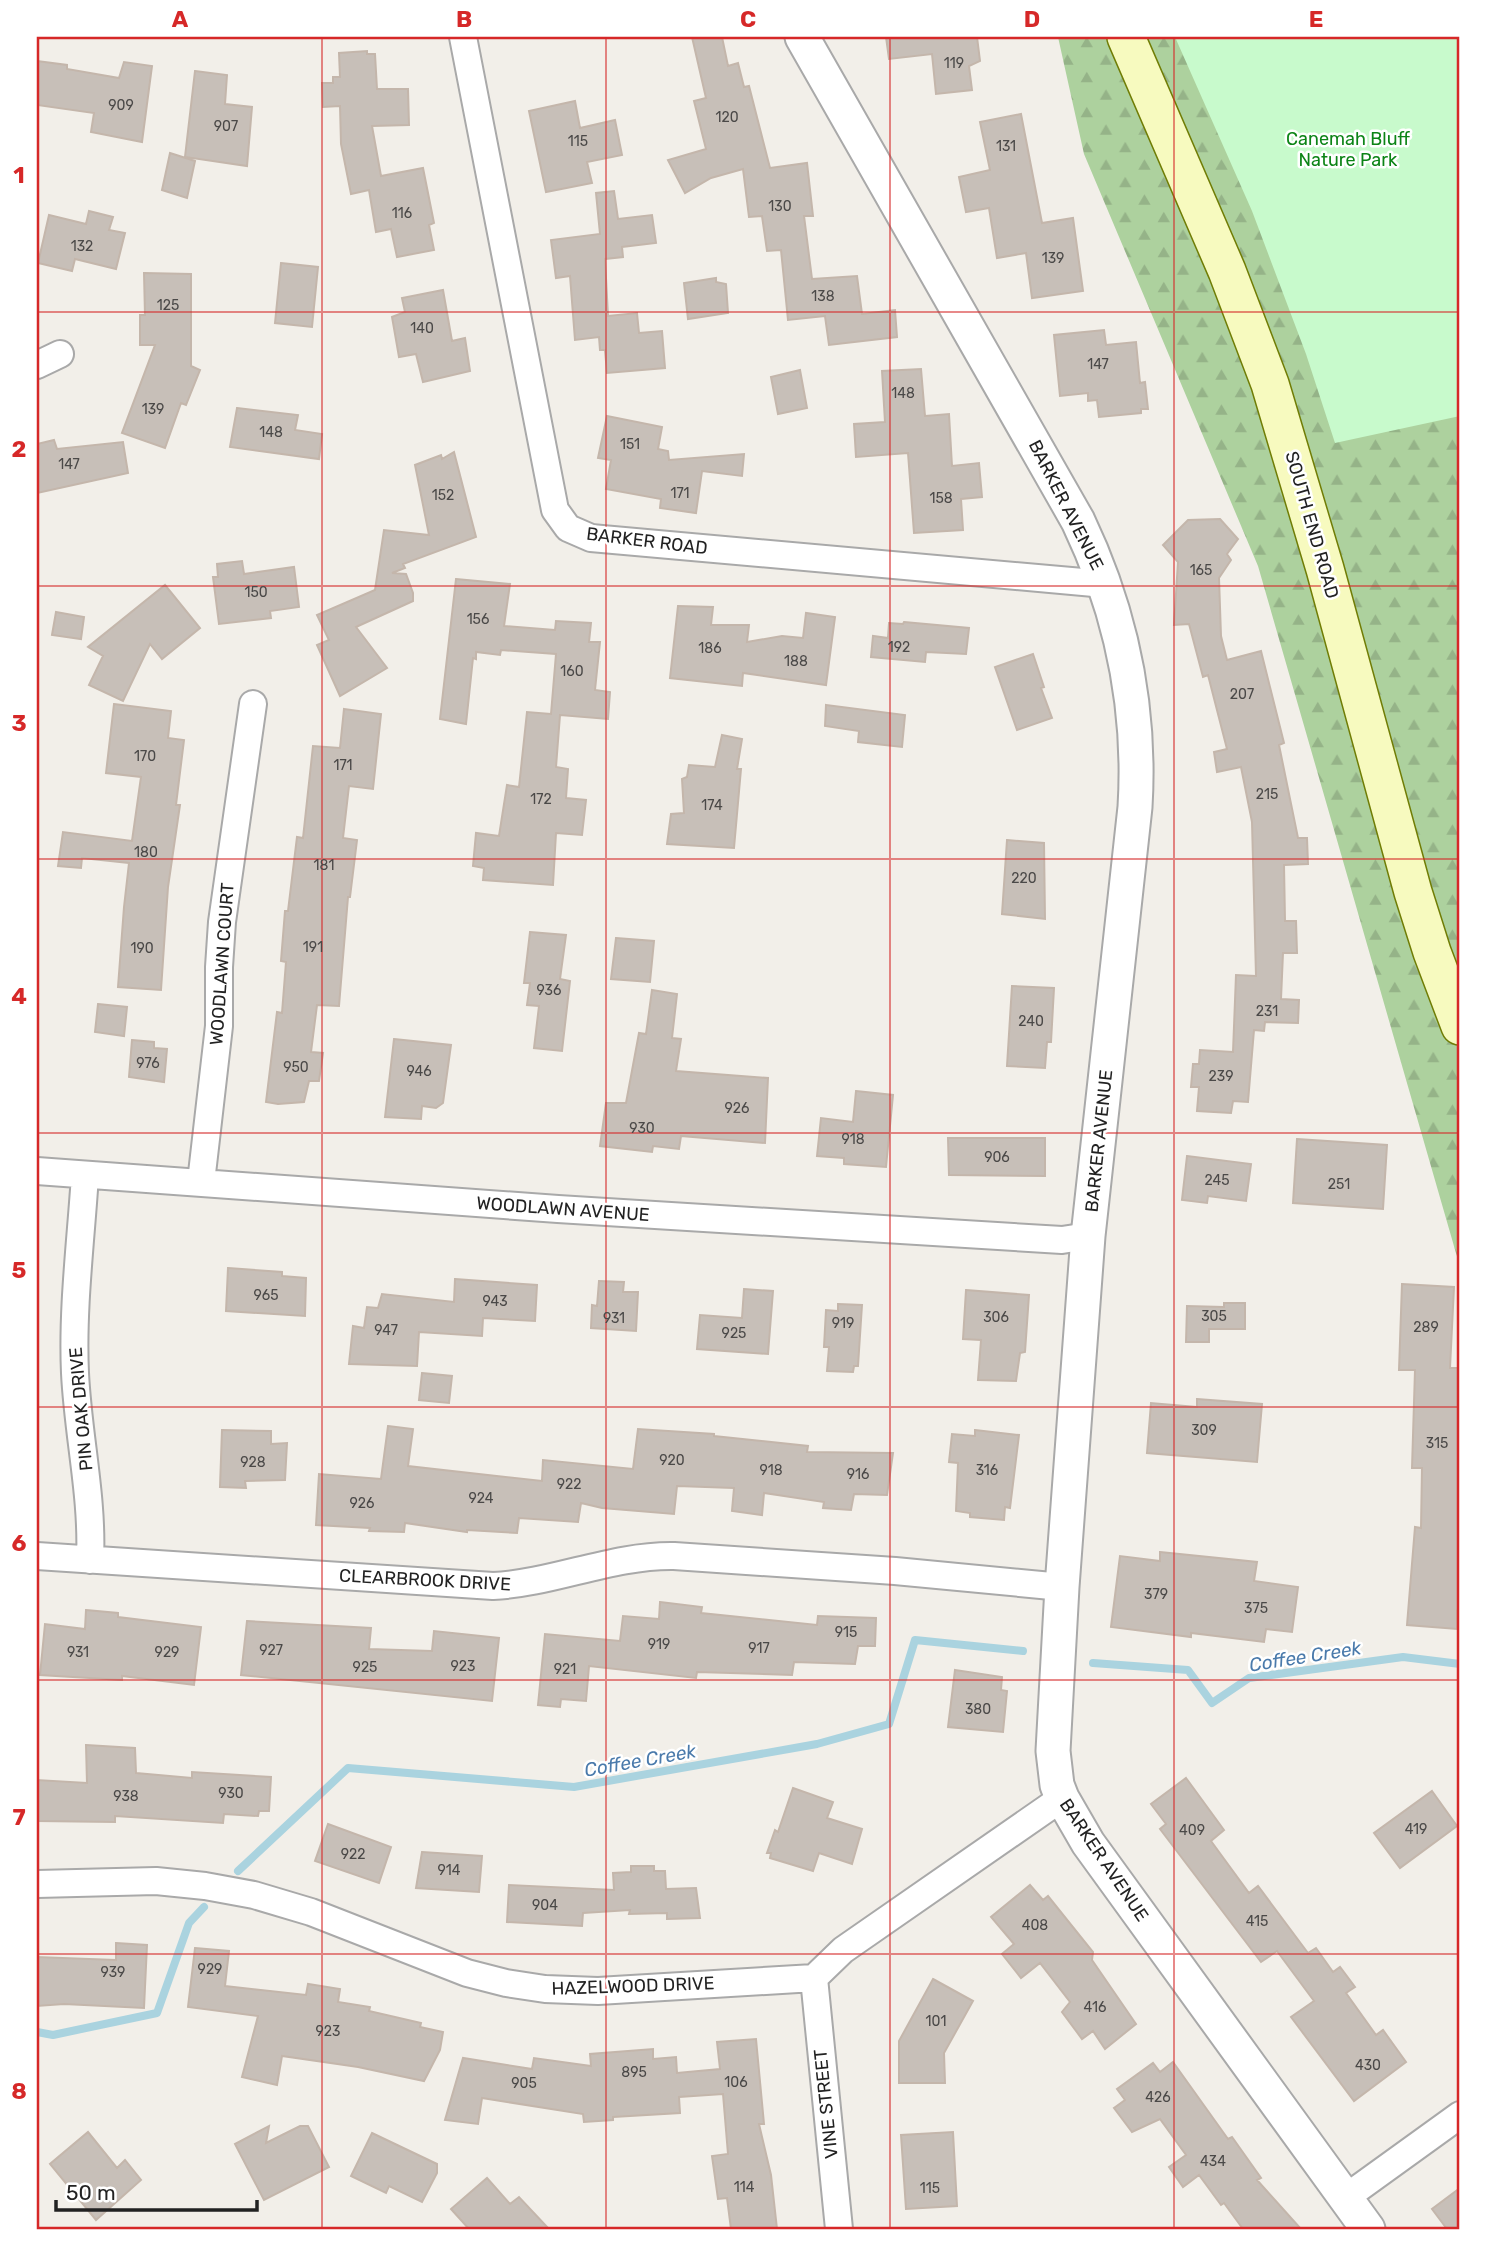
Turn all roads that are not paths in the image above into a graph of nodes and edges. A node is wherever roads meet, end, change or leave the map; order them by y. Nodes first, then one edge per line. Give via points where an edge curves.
1 (463, 37) edge
2 (802, 37) edge
3 (1126, 37) edge
4 (1104, 584) junction
5 (253, 704) dead end
6 (1460, 1026) edge
7 (37, 1171) edge
8 (85, 1175) junction
9 (201, 1182) junction
10 (1088, 1236) junction
11 (37, 1556) edge
12 (90, 1560) junction
13 (1062, 1587) junction
14 (1062, 1798) junction
15 (37, 1884) edge
16 (814, 1978) junction
17 (1460, 2115) edge
18 (1345, 2198) junction
19 (839, 2229) edge
20 (1368, 2229) edge

1 - 4 street, BARKER ROAD via 555,510 568,528 591,538
2 - 4 street, BARKER AVENUE via 1053,473
3 - 6 main road, SOUTH END ROAD via 1227,271 1270,384 1413,892
4 - 10 street, BARKER AVENUE via 1129,681 1136,786
5 - 9 street, WOODLAWN COURT via 222,922 219,1026
7 - 8 street, WOODLAWN AVENUE
8 - 9 street, WOODLAWN AVENUE
8 - 12 street, PIN OAK DRIVE via 74,1354 90,1508
9 - 10 street, WOODLAWN AVENUE via 585,1211 1062,1240
10 - 13 street, BARKER AVENUE
11 - 12 street, CLEARBROOK DRIVE
12 - 13 street, CLEARBROOK DRIVE via 493,1586 548,1579 638,1557 674,1556
13 - 14 street, BARKER AVENUE via 1053,1751
14 - 16 street via 842,1950
14 - 18 street, BARKER AVENUE via 1088,1843
15 - 16 street, HAZELWOOD DRIVE via 156,1881 254,1895 311,1912 467,1973 545,1989 598,1991
16 - 19 street, VINE STREET
17 - 18 street
18 - 20 street, BARKER AVENUE

